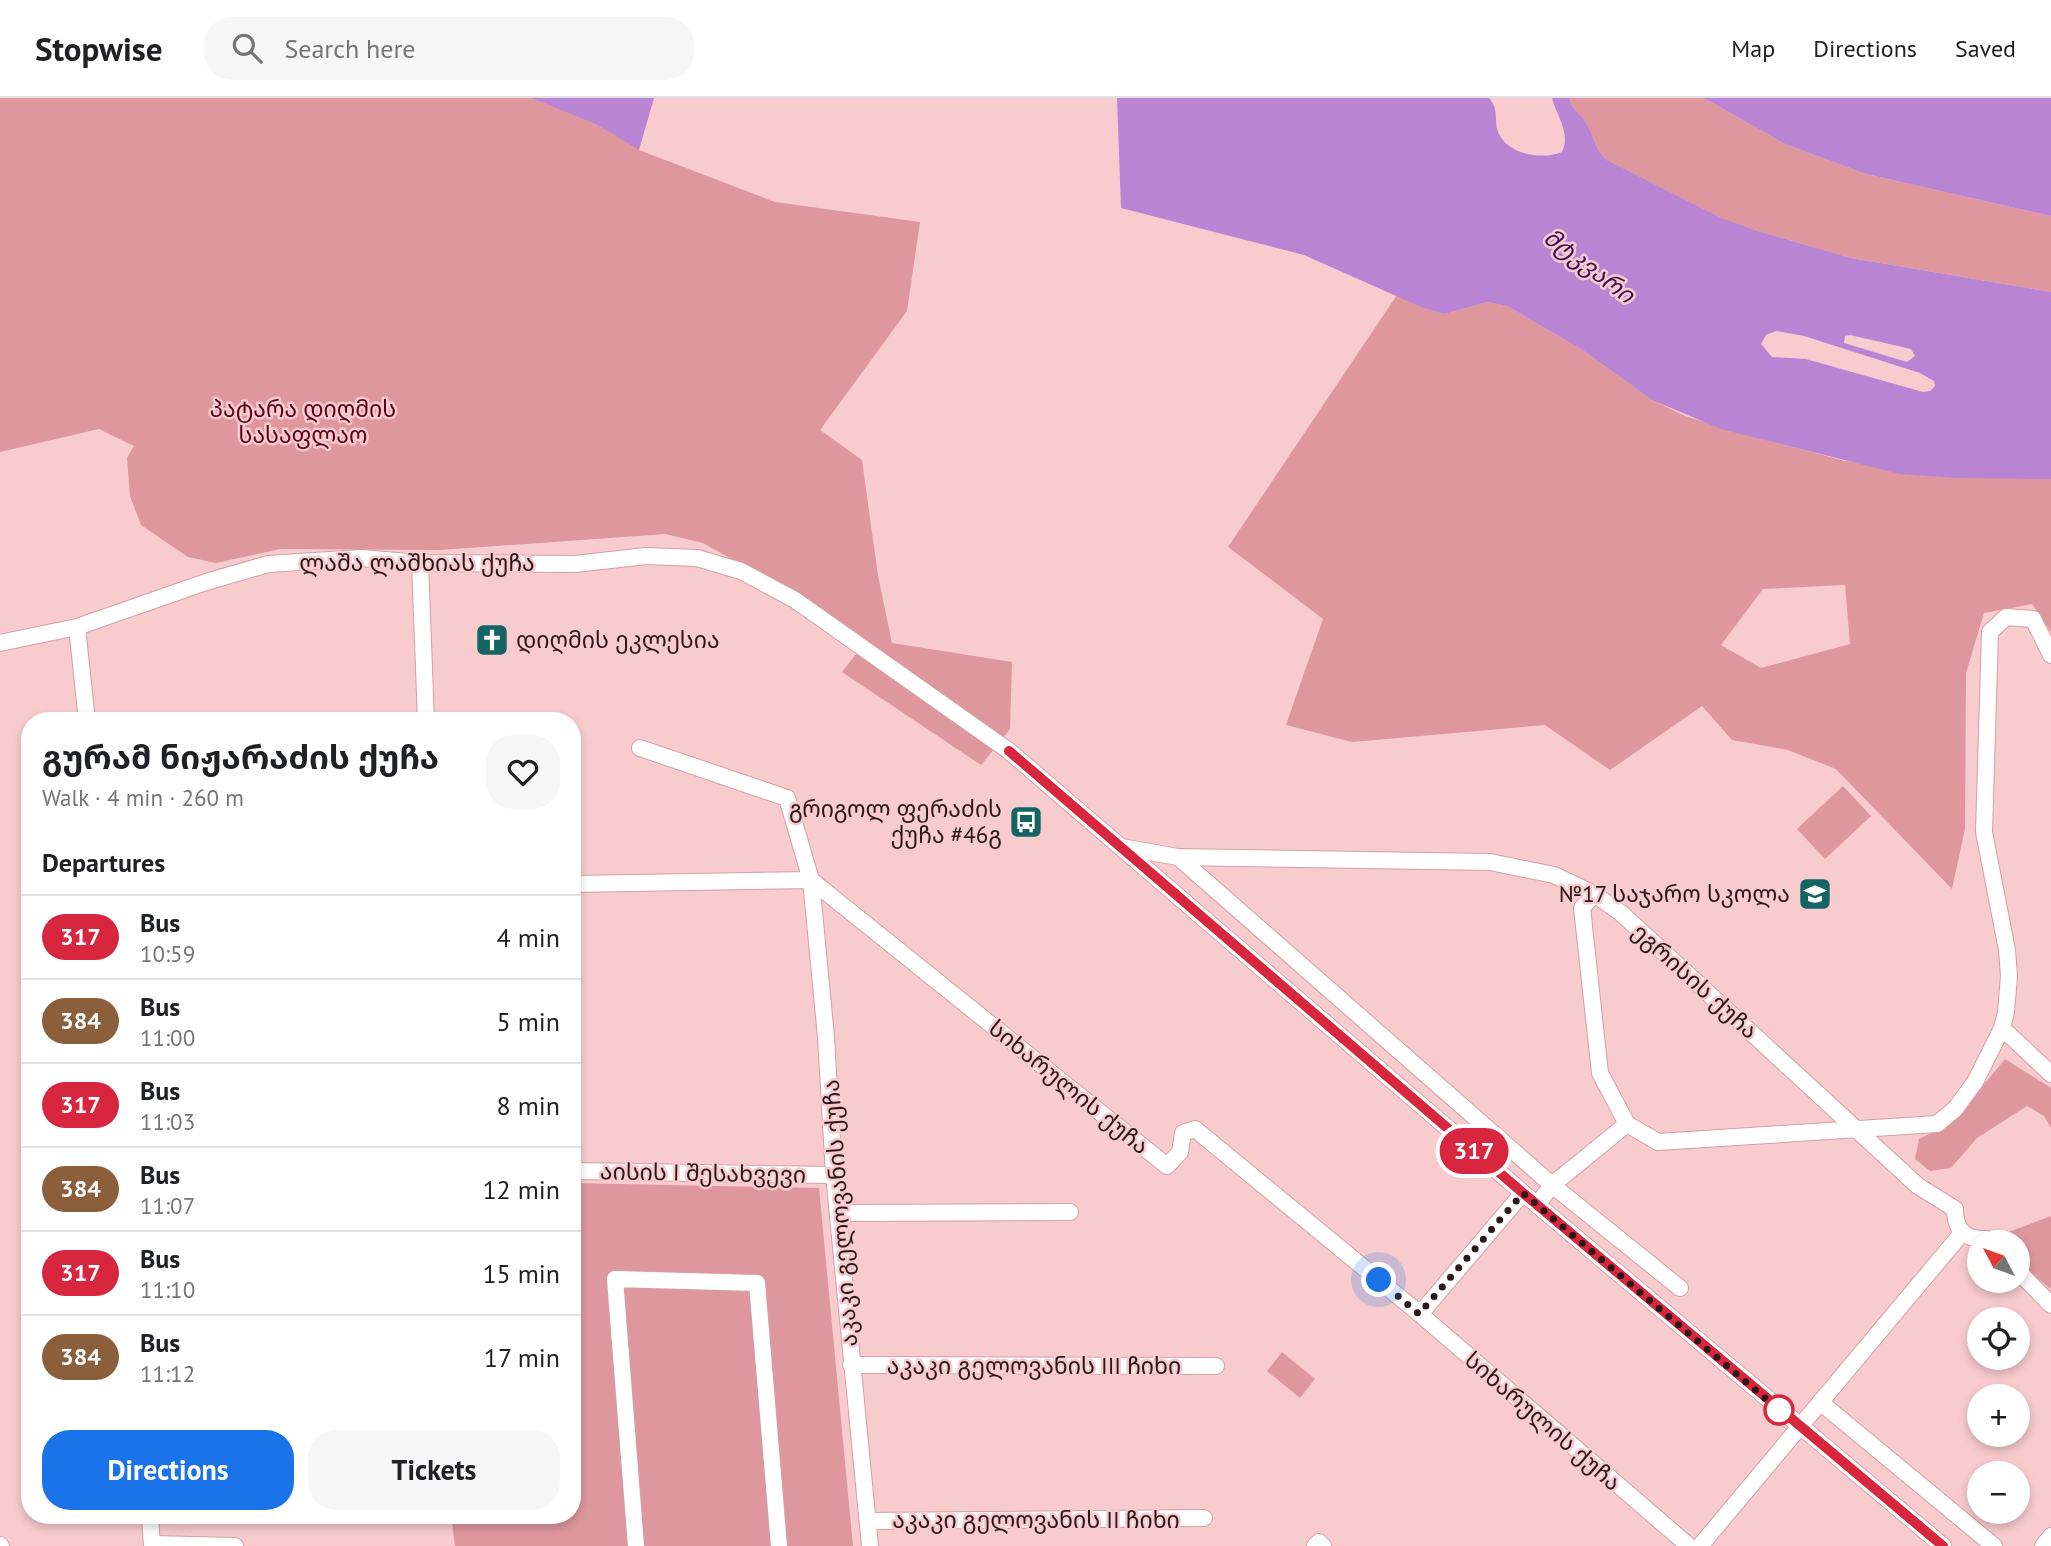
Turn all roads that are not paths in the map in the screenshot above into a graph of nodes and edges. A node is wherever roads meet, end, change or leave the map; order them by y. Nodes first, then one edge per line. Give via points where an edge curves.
1 (421, 563) junction
2 (77, 627) junction
3 (0, 643) edge
4 (2051, 655) edge
5 (86, 712) edge
6 (426, 712) edge
7 (640, 748) dead end
8 (1118, 847) junction
9 (1178, 857) junction
10 (811, 880) junction
11 (581, 884) edge
12 (1594, 894) junction
13 (2002, 1028) junction
14 (2051, 1074) edge
15 (1627, 1124) junction
16 (1858, 1129) junction
17 (581, 1171) edge
18 (834, 1175) junction
19 (1552, 1185) junction
20 (1523, 1193) junction
21 (1537, 1205) junction
22 (1070, 1212) dead end
23 (838, 1213) junction
24 (1962, 1233) junction
25 (1967, 1236) edge
26 (2030, 1283) edge
27 (1680, 1288) dead end
28 (2051, 1305) edge
29 (1419, 1314) junction
30 (851, 1365) junction
31 (1216, 1366) dead end
32 (1820, 1402) junction
33 (1800, 1428) junction
34 (1203, 1518) dead end
35 (868, 1521) junction
36 (151, 1524) edge
37 (2051, 1536) edge
38 (152, 1545) edge
39 (235, 1546) edge
40 (636, 1546) edge
41 (779, 1546) edge
42 (870, 1546) edge
43 (1315, 1546) edge
44 (1323, 1546) edge
45 (1689, 1546) edge
46 (1700, 1546) edge
47 (1943, 1546) edge
48 (1994, 1546) edge
49 (2043, 1546) edge

1 - 2 street, ლაშა ლაშხიას ქუჩა via 361,558 268,564
1 - 6 street
1 - 8 street, ლაშა ლაშხიას ქუჩა via 575,564 646,556 697,558 741,571 795,600 987,734
2 - 3 street, ლაშა ლაშხიას ქუჩა
2 - 5 street
4 - 13 street via 2034,620 2006,617 1990,632 1984,832 2008,963
7 - 10 street, აკაკი გელოვანის ქუჩა via 787,798
8 - 9 street, ეგრისის ქუჩა
8 - 20 street, ლაშა ლაშხიას ქუჩა
9 - 12 street, ეგრისის ქუჩა via 1490,862 1554,875
9 - 19 street
10 - 11 street
10 - 18 street, აკაკი გელოვანის ქუჩა
10 - 29 street, სიხარულის ქუჩა via 1167,1166 1180,1152 1183,1133 1195,1129
12 - 15 street via 1582,908 1600,1073
12 - 16 street, ეგრისის ქუჩა
13 - 14 street
13 - 16 street via 1975,1082 1937,1124
15 - 16 street via 1658,1142
15 - 19 street
16 - 24 street, ეგრისის ქუჩა via 1918,1186 1955,1209
17 - 18 street, აისის I შესახვევი
18 - 23 street, აკაკი გელოვანის ქუჩა
19 - 21 street
19 - 27 street
20 - 21 street, ლაშა ლაშხიას ქუჩა
20 - 29 street
21 - 33 street, ლაშა ლაშხიას ქუჩა
22 - 23 street
23 - 30 street, აკაკი გელოვანის ქუჩა
24 - 25 street
24 - 32 street
26 - 28 street
29 - 45 street, სიხარულის ქუჩა
30 - 31 street, აკაკი გელოვანის III ჩიხი
30 - 35 street, აკაკი გელოვანის ქუჩა
32 - 33 street
32 - 48 street
33 - 46 street
33 - 47 street, ლაშა ლაშხიას ქუჩა
34 - 35 street, აკაკი გელოვანის II ჩიხი
35 - 42 street, აკაკი გელოვანის ქუჩა
36 - 38 street
37 - 49 street
38 - 39 street
40 - 41 street via 615,1279 757,1283
43 - 44 street via 1319,1542

